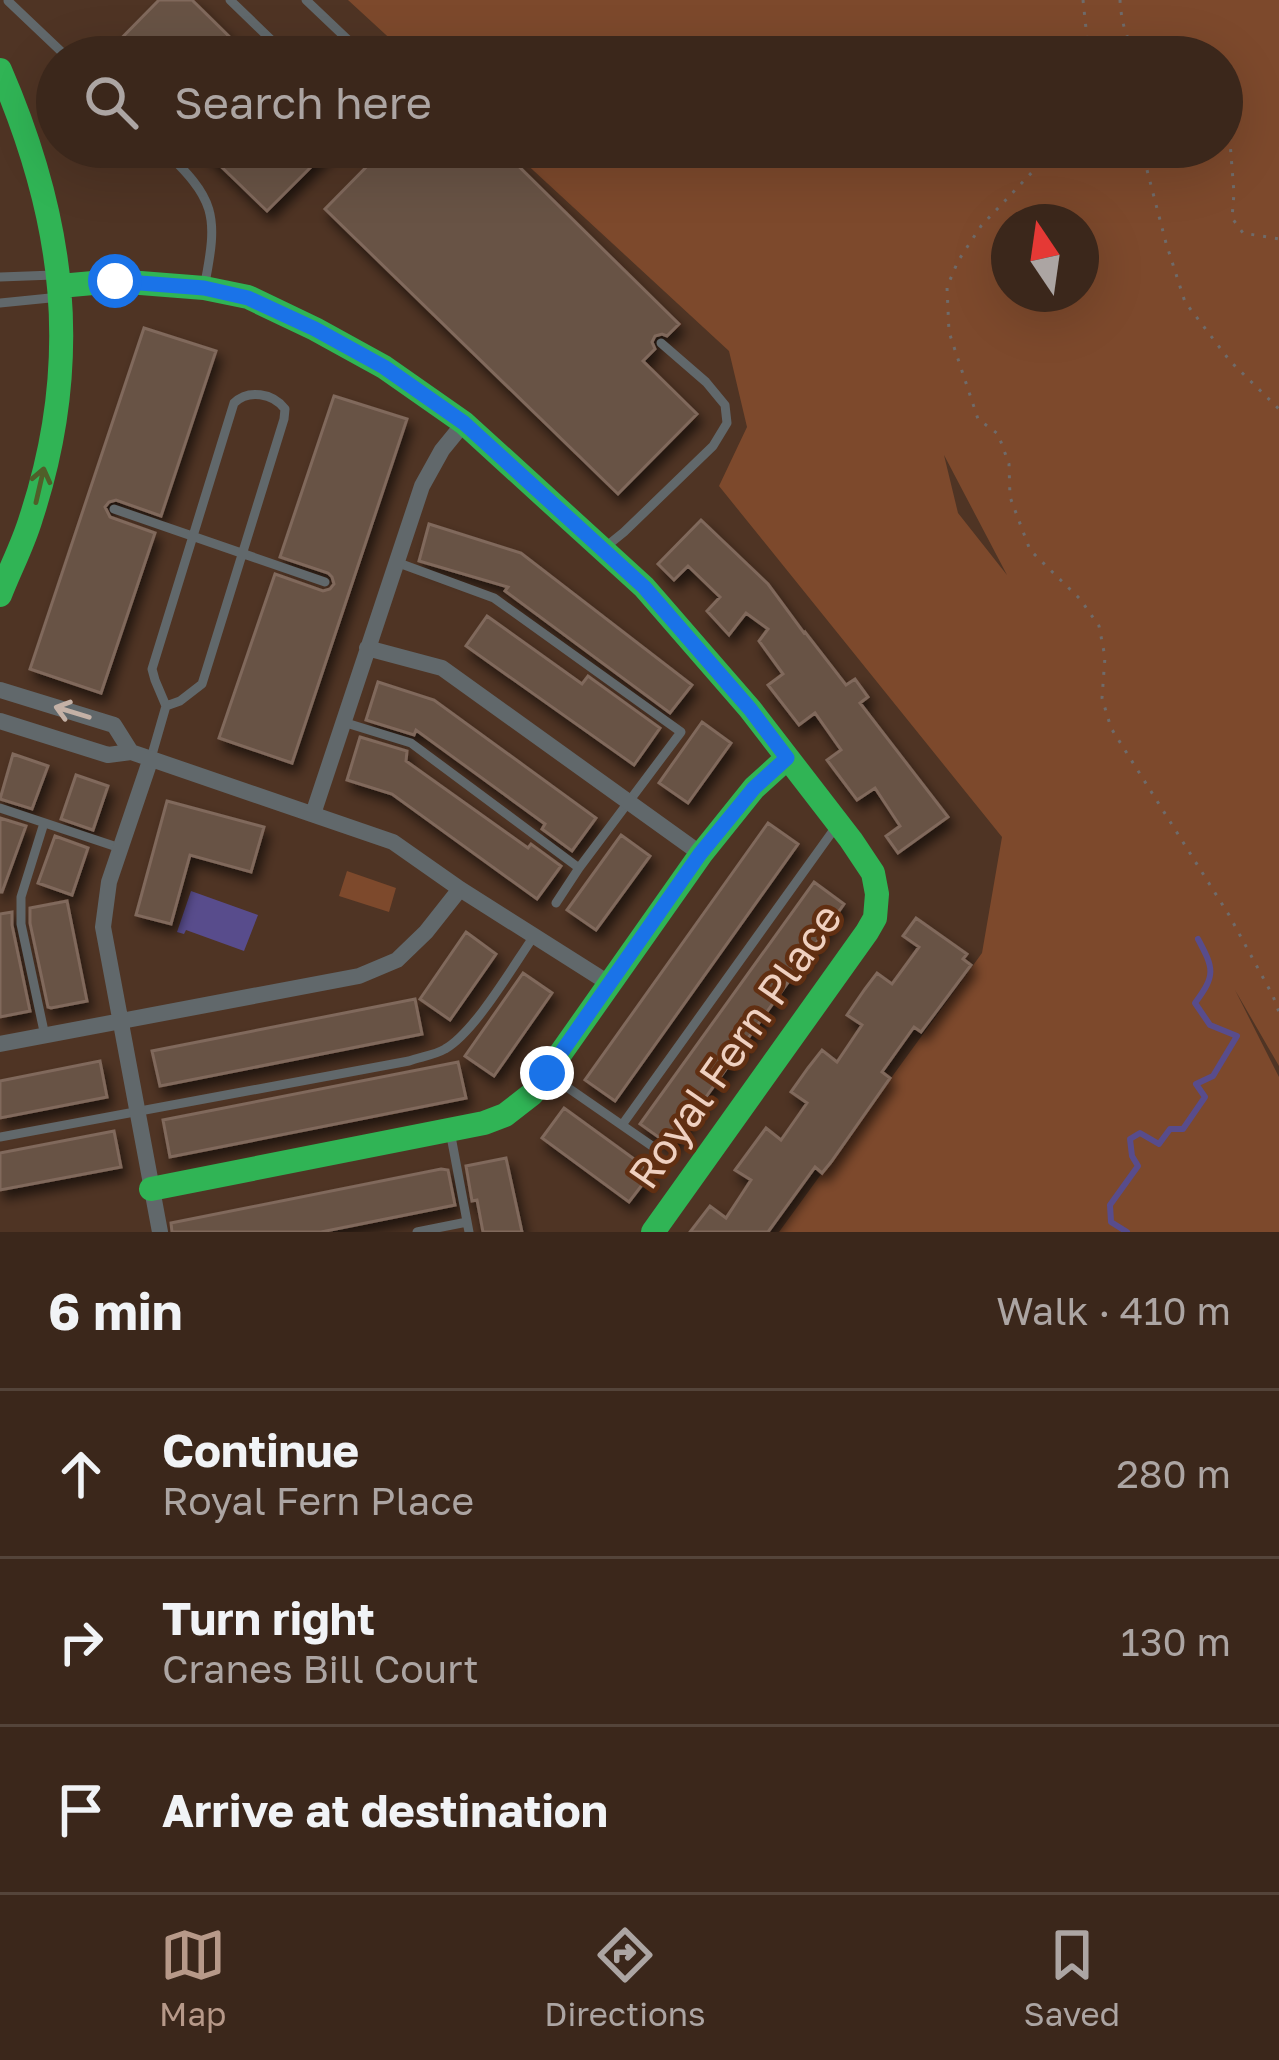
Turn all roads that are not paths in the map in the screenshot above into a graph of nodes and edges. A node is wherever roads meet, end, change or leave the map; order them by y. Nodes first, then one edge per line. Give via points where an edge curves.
1 (9, 0) edge
2 (230, 0) edge
3 (306, 0) edge
4 (0, 6) edge
5 (46, 36) edge
6 (267, 36) edge
7 (344, 36) edge
8 (0, 70) edge
9 (36, 159) edge
10 (40, 168) edge
11 (182, 168) edge
12 (0, 277) edge
13 (60, 286) junction
14 (204, 288) junction
15 (0, 303) edge
16 (661, 343) dead end
17 (464, 423) junction
18 (115, 509) dead end
19 (193, 536) junction
20 (603, 549) junction
21 (243, 554) junction
22 (396, 562) junction
23 (325, 582) dead end
24 (0, 595) edge
25 (367, 647) junction
26 (0, 690) edge
27 (166, 706) junction
28 (0, 721) edge
29 (343, 722) junction
30 (131, 752) junction
31 (151, 758) junction
32 (787, 758) junction
33 (629, 803) junction
34 (0, 808) edge
35 (313, 814) junction
36 (44, 823) junction
37 (838, 824) junction
38 (120, 848) junction
39 (700, 854) junction
40 (579, 868) junction
41 (460, 889) junction
42 (556, 903) dead end
43 (534, 936) junction
44 (610, 985) junction
45 (119, 1023) junction
46 (45, 1036) junction
47 (0, 1044) edge
48 (547, 1073) junction
49 (136, 1112) junction
50 (622, 1125) junction
51 (450, 1130) junction
52 (0, 1137) edge
53 (652, 1146) dead end
54 (151, 1190) junction
55 (468, 1227) edge
56 (160, 1232) edge
57 (417, 1232) edge
58 (652, 1232) edge

1 - 4 lane
1 - 5 lane
2 - 6 lane
3 - 7 lane
8 - 9 street
10 - 13 street
11 - 14 lane via 211,213
12 - 13 lane
13 - 14 street, Royal Fern Place
13 - 15 lane
24 -> 13 street via 48,449 61,377
14 - 17 street, Royal Fern Place via 315,329
16 - 20 lane via 725,405 727,423 713,446
17 - 20 street, Royal Fern Place
17 - 22 street via 422,486
18 - 19 lane
19 - 21 lane
19 - 21 lane via 234,404 251,392 285,410
19 - 27 lane via 152,669
20 - 32 street, Royal Fern Place via 683,630
21 - 23 lane
21 - 27 lane via 202,684
22 - 25 street
22 - 33 lane via 494,598 681,732
25 - 29 street
25 - 33 street via 442,668
30 -> 26 street via 114,725
27 - 31 lane
28 - 30 street via 108,755
29 - 35 street
29 - 40 lane via 411,743
30 - 31 street
31 - 35 street
31 - 38 street
32 - 37 street, Royal Fern Place
32 - 39 street
33 - 39 street
33 - 40 lane
34 - 36 lane
35 - 41 street via 393,842
36 - 38 lane
36 - 46 lane via 21,924
37 - 50 lane
37 - 58 street, Royal Fern Place via 873,873 875,918
38 - 45 street via 103,927
39 - 44 street
40 - 42 lane
41 - 43 street
41 - 45 street via 397,960 358,976
43 - 44 street
43 - 49 lane via 443,1051
44 - 48 street
45 - 46 street
45 - 49 street
46 - 47 street
48 - 50 lane
48 - 51 street via 506,1115
49 - 52 lane
49 - 54 street
50 - 53 lane
51 - 54 street
51 - 55 lane
54 - 56 street
55 - 57 lane

